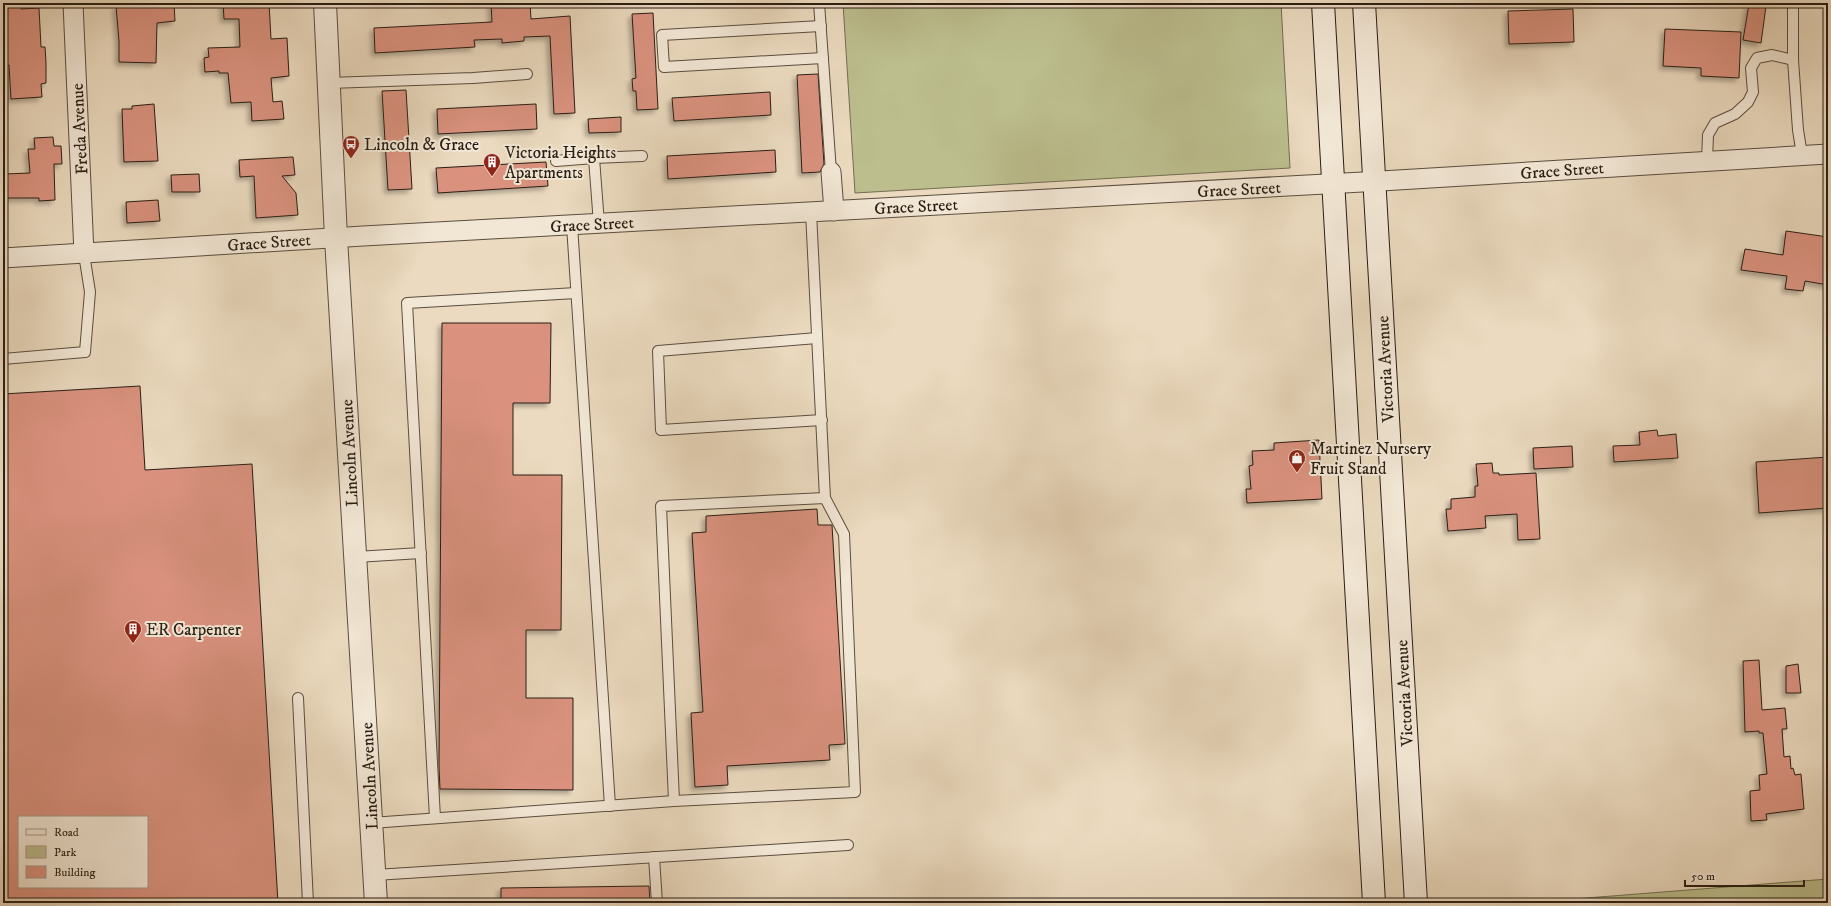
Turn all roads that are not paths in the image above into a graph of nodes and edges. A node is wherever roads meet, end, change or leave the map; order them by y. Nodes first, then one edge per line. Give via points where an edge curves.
1 (73, 3) edge
2 (324, 3) edge
3 (819, 3) edge
4 (1323, 3) edge
5 (1364, 3) edge
6 (1793, 3) edge
7 (821, 26) junction
8 (823, 58) junction
9 (1793, 60) junction
10 (527, 74) dead end
11 (328, 83) junction
12 (1828, 154) edge
13 (1802, 155) junction
14 (642, 156) dead end
15 (594, 158) junction
16 (556, 161) dead end
17 (1707, 161) junction
18 (831, 172) joint
19 (1375, 182) junction
20 (1333, 183) junction
21 (834, 211) junction
22 (811, 212) junction
23 (599, 224) junction
24 (572, 225) junction
25 (336, 238) junction
26 (84, 254) junction
27 (3, 258) edge
28 (576, 292) junction
29 (818, 338) junction
30 (3, 359) edge
31 (822, 420) junction
32 (826, 498) junction
33 (421, 554) junction
34 (356, 557) junction
35 (298, 698) dead end
36 (674, 801) junction
37 (610, 806) junction
38 (435, 818) junction
39 (372, 823) junction
40 (848, 844) dead end
41 (654, 857) junction
42 (375, 875) junction
43 (308, 903) edge
44 (376, 903) edge
45 (657, 903) edge
46 (1374, 903) edge
47 (1416, 903) edge

1 - 26 street, Freda Avenue
2 - 11 main road, Lincoln Avenue
3 - 7 lane
4 - 20 main road
5 - 19 main road, Victoria Avenue
6 - 9 lane
7 - 8 lane
7 - 8 lane via 662,35 664,67
8 - 18 lane
9 - 13 lane
9 - 17 lane via 1772,55 1757,58 1751,68 1753,92 1748,102 1735,114 1715,123 1708,135
10 - 11 lane
11 - 25 main road, Lincoln Avenue
12 - 13 street, Grace Street
13 - 17 street, Grace Street
14 - 15 lane
15 - 16 lane
15 - 23 lane
17 - 19 street, Grace Street
18 - 21 street
19 - 20 street, Grace Street
19 - 47 main road, Victoria Avenue
20 - 21 street, Grace Street
20 - 46 main road
21 - 22 street, Grace Street
22 - 23 street, Grace Street
22 - 29 lane
23 - 24 street, Grace Street
24 - 25 street, Grace Street
24 - 28 lane
25 - 26 street, Grace Street
25 - 34 main road, Lincoln Avenue
26 - 27 street, Grace Street
26 - 30 lane via 90,292 85,352
28 - 33 lane via 408,303
28 - 37 lane
29 - 31 lane
29 - 31 lane via 658,351 661,430
31 - 32 lane
32 - 36 lane via 661,506
32 - 36 lane via 844,534 855,792
33 - 34 lane
33 - 38 lane
34 - 39 main road, Lincoln Avenue
35 - 43 lane
36 - 37 lane
37 - 38 lane
38 - 39 lane
39 - 42 main road, Lincoln Avenue
40 - 41 lane
41 - 42 lane
41 - 45 lane
42 - 44 main road, Lincoln Avenue

